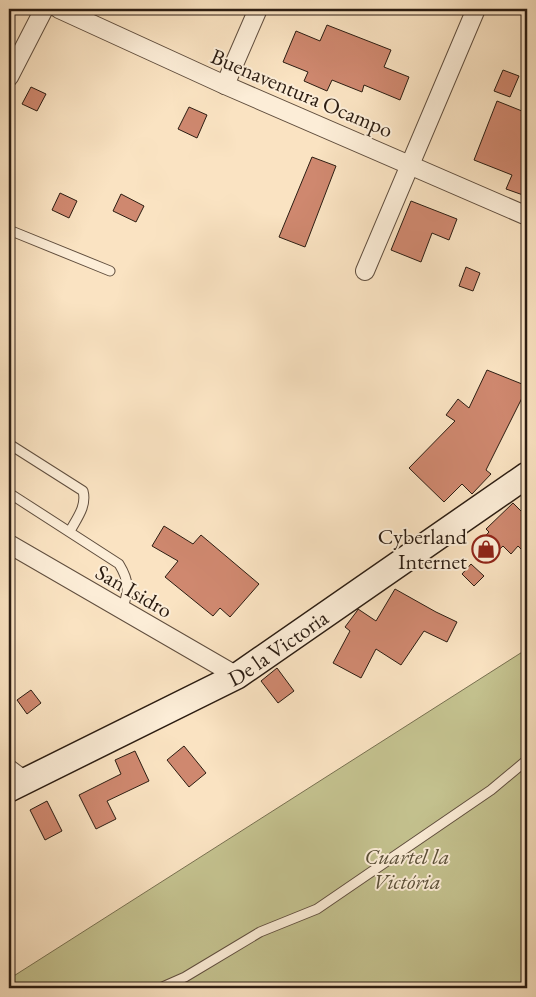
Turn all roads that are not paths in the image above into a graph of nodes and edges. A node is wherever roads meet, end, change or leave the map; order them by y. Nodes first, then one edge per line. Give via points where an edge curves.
1 (44, 9) edge
2 (59, 9) edge
3 (258, 9) edge
4 (476, 9) edge
5 (9, 77) edge
6 (225, 85) junction
7 (410, 164) junction
8 (527, 216) edge
9 (9, 230) edge
10 (365, 271) dead end
11 (110, 272) dead end
12 (9, 444) edge
13 (527, 475) edge
14 (9, 493) edge
15 (70, 531) junction
16 (9, 544) edge
17 (122, 610) junction
18 (237, 676) junction
19 (527, 760) edge
20 (14, 780) edge
21 (160, 988) edge

1 - 5 street
2 - 6 street, Buenaventura Ocampo
3 - 6 street
4 - 7 street
6 - 7 street, Buenaventura Ocampo
7 - 8 street, Buenaventura Ocampo
7 - 10 street
9 - 11 lane
12 - 15 lane via 83,491 84,504
13 - 18 main road, De la Victoria
14 - 15 lane
15 - 17 lane via 119,564 125,572 128,593
16 - 17 street, San Isidro
17 - 18 street, San Isidro
18 - 20 main road, De la Victoria
19 - 21 lane via 491,790 317,909 260,932 185,977

